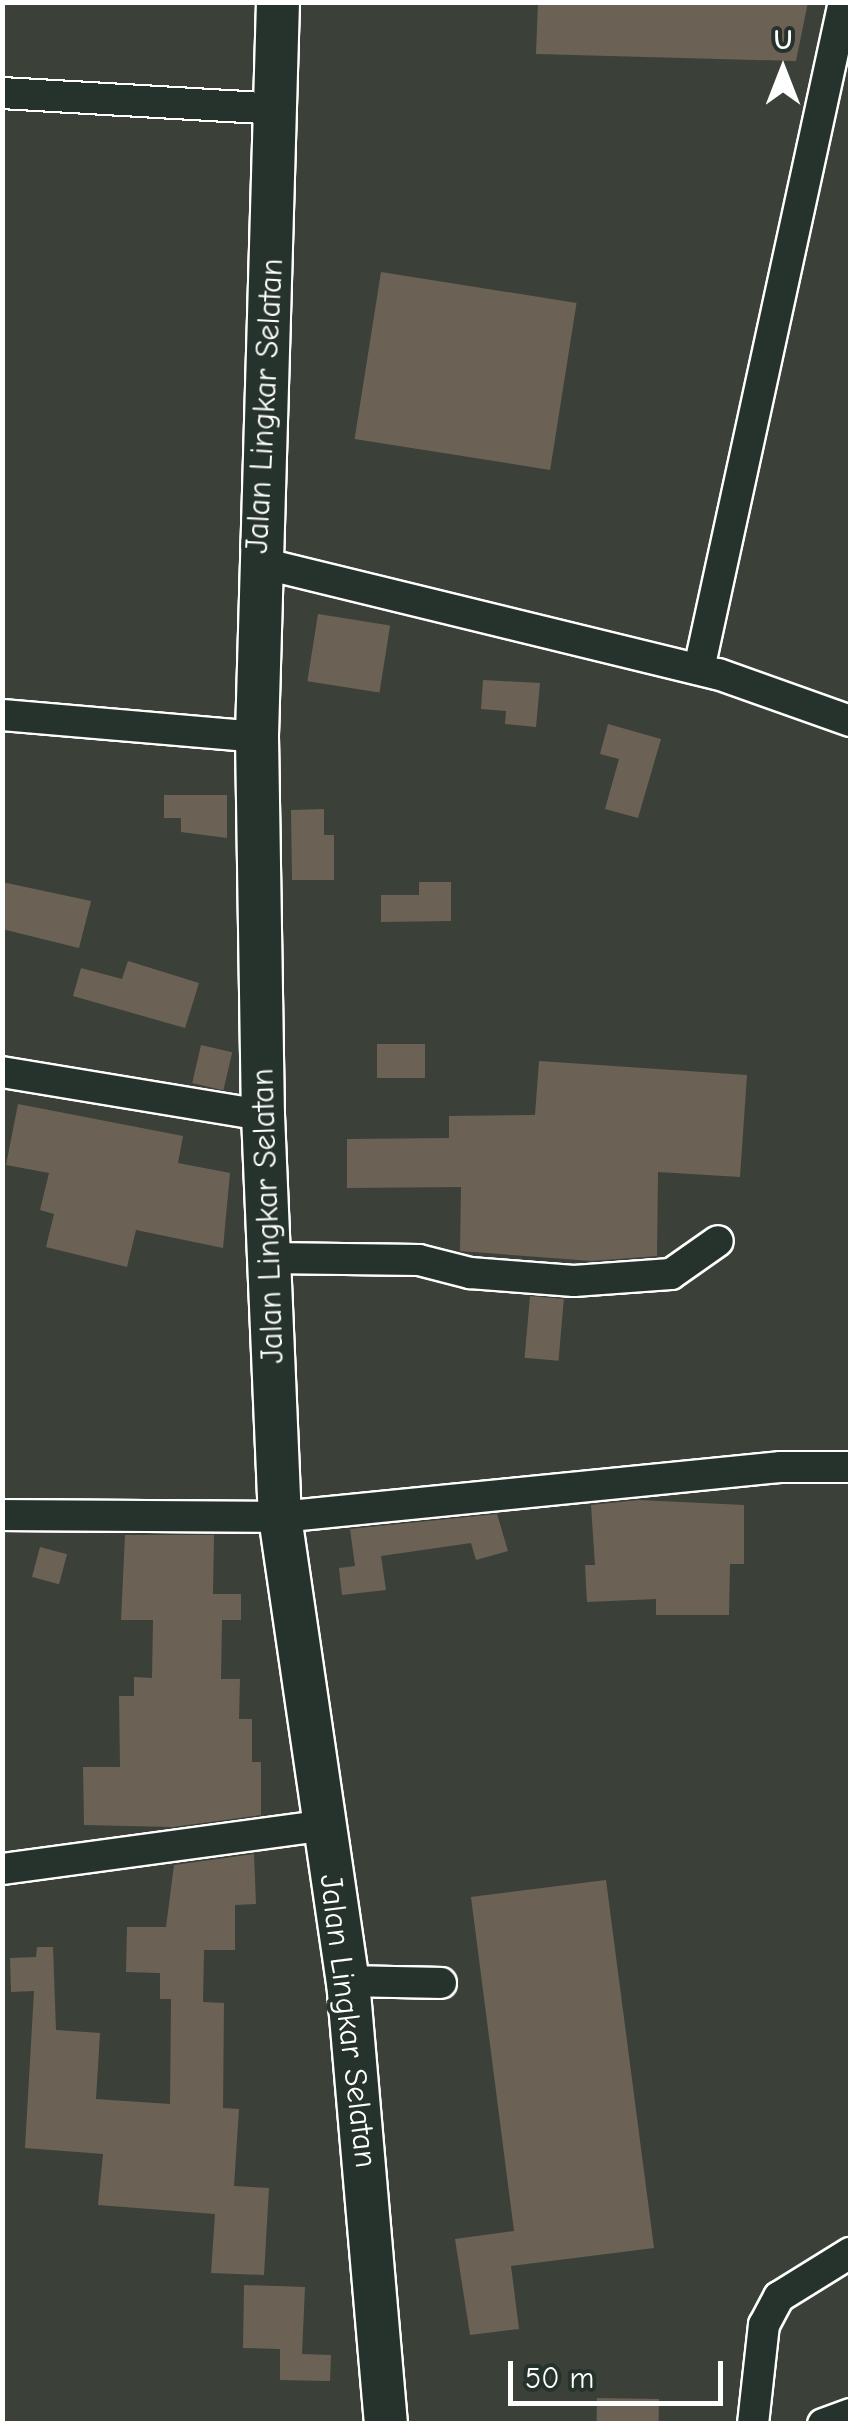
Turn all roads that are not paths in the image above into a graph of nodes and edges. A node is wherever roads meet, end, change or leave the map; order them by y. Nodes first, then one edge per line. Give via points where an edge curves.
1 (278, 2) edge
2 (844, 2) edge
3 (2, 93) edge
4 (279, 110) junction
5 (257, 562) junction
6 (699, 669) junction
7 (2, 716) edge
8 (850, 721) edge
9 (257, 737) junction
10 (2, 1072) edge
11 (263, 1114) junction
12 (718, 1241) dead end
13 (269, 1258) junction
14 (850, 1467) edge
15 (2, 1515) edge
16 (280, 1517) junction
17 (322, 1826) junction
18 (2, 1869) edge
19 (348, 1981) junction
20 (441, 1983) dead end
21 (850, 2253) edge
22 (850, 2414) edge
23 (386, 2424) edge
24 (753, 2424) edge
25 (823, 2424) edge

1 - 4 highway, Jalan Lingkar Selatan
2 - 6 street
3 - 4 street
4 - 5 highway, Jalan Lingkar Selatan
5 - 6 street
5 - 9 highway, Jalan Lingkar Selatan
6 - 8 street
7 - 9 street
9 - 11 highway, Jalan Lingkar Selatan
10 - 11 street
11 - 13 highway, Jalan Lingkar Selatan
12 - 13 street via 671,1274 574,1282 470,1273 419,1260
13 - 16 highway, Jalan Lingkar Selatan
14 - 16 street via 780,1467
15 - 16 street
16 - 17 highway, Jalan Lingkar Selatan
17 - 18 street
17 - 19 highway, Jalan Lingkar Selatan
19 - 20 street
19 - 23 highway, Jalan Lingkar Selatan
21 - 24 street via 779,2297 764,2325
22 - 25 street

